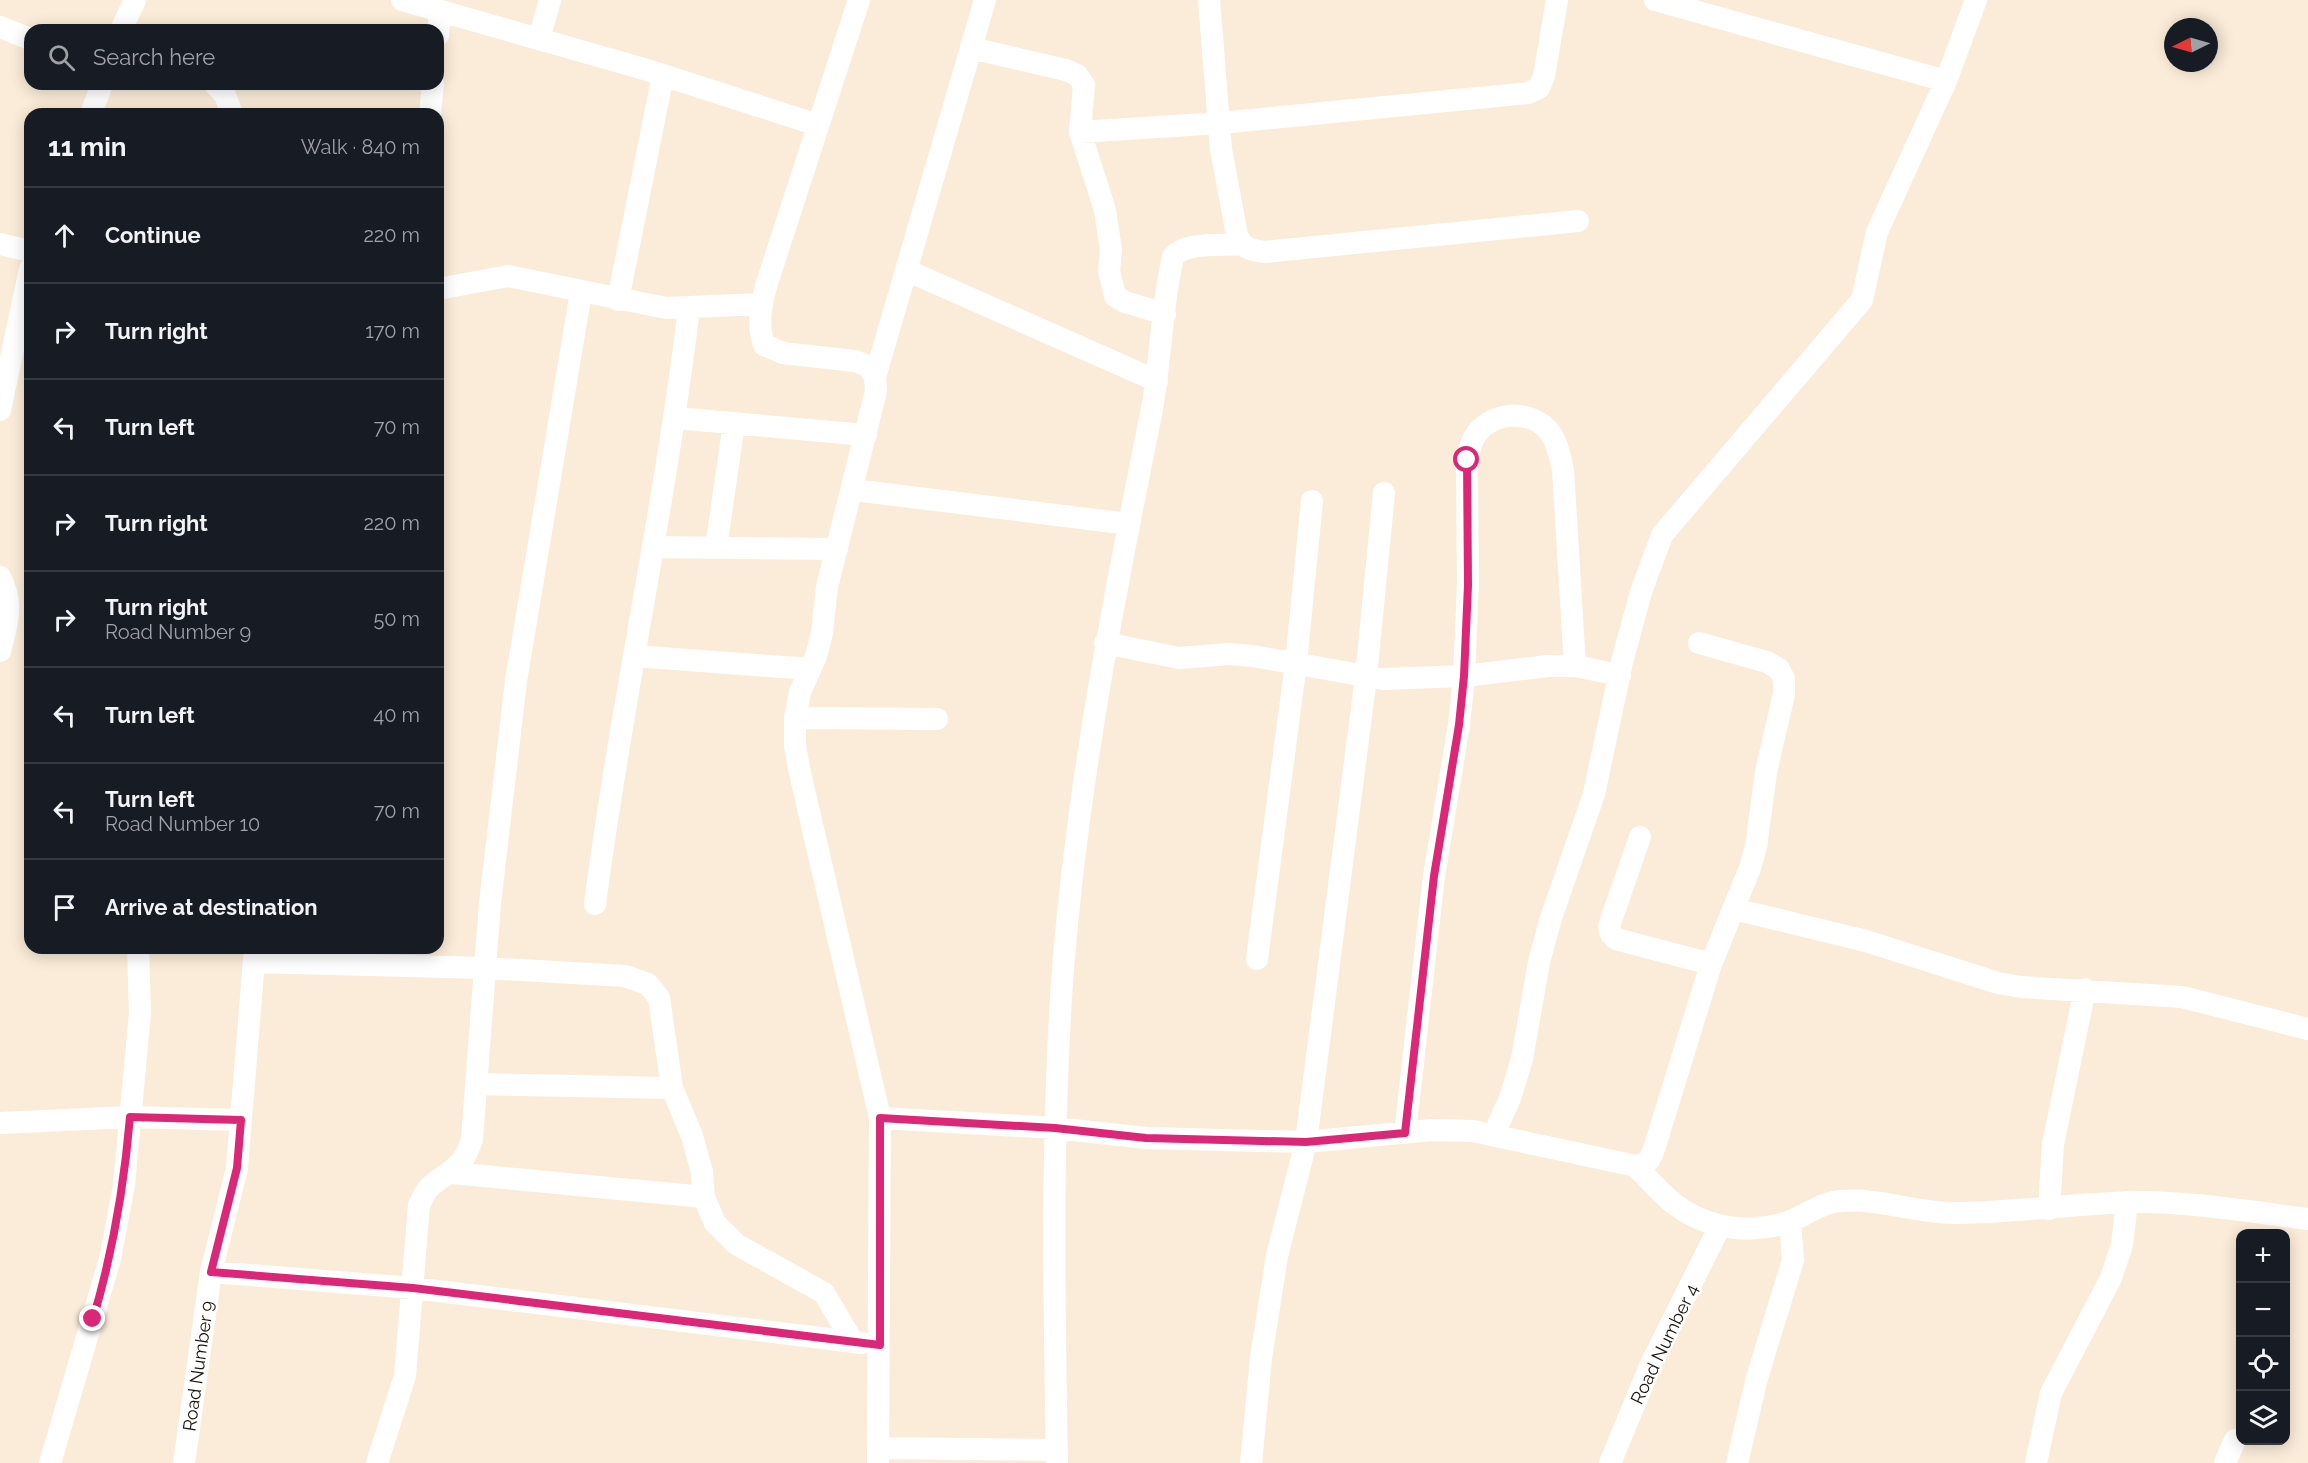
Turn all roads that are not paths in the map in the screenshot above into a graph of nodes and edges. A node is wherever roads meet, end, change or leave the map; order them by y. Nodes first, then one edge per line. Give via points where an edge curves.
1 (135, 0) edge
2 (402, 0) edge
3 (550, 0) edge
4 (859, 0) edge
5 (985, 0) edge
6 (1209, 0) edge
7 (1557, 0) edge
8 (1655, 0) edge
9 (1976, 0) edge
10 (440, 12) junction
11 (124, 24) edge
12 (439, 24) edge
13 (0, 27) edge
14 (24, 37) edge
15 (539, 39) junction
16 (971, 48) junction
17 (663, 75) junction
18 (1946, 81) junction
19 (100, 90) edge
20 (221, 90) edge
21 (432, 90) edge
22 (94, 108) edge
23 (230, 108) edge
24 (431, 108) edge
25 (1220, 123) junction
26 (818, 125) junction
27 (1080, 132) junction
28 (1578, 221) dead end
29 (0, 244) edge
30 (1241, 244) junction
31 (24, 250) edge
32 (906, 270) junction
33 (444, 288) edge
34 (581, 292) junction
35 (24, 297) edge
36 (618, 300) junction
37 (761, 304) junction
38 (689, 308) junction
39 (1165, 314) junction
40 (875, 377) junction
41 (1157, 381) junction
42 (0, 410) edge
43 (676, 418) junction
44 (734, 423) junction
45 (866, 435) junction
46 (854, 490) junction
47 (1384, 493) dead end
48 (1312, 501) dead end
49 (1129, 524) junction
50 (655, 547) junction
51 (716, 548) junction
52 (837, 549) junction
53 (0, 577) edge
54 (1105, 643) junction
55 (1699, 643) dead end
56 (0, 651) edge
57 (634, 656) junction
58 (1296, 663) junction
59 (1575, 666) junction
60 (810, 669) junction
61 (1620, 675) junction
62 (1464, 676) junction
63 (1365, 677) junction
64 (795, 718) junction
65 (937, 719) dead end
66 (1640, 837) dead end
67 (595, 904) dead end
68 (1734, 909) junction
69 (138, 954) edge
70 (255, 955) edge
71 (1257, 958) dead end
72 (1711, 963) junction
73 (485, 968) junction
74 (2085, 990) junction
75 (2308, 1029) edge
76 (477, 1084) junction
77 (672, 1088) junction
78 (130, 1117) junction
79 (880, 1118) junction
80 (241, 1120) junction
81 (0, 1123) edge
82 (1055, 1128) junction
83 (1405, 1133) junction
84 (1494, 1134) junction
85 (1306, 1142) junction
86 (1635, 1166) junction
87 (452, 1173) junction
88 (705, 1197) junction
89 (2127, 1203) junction
90 (2049, 1209) junction
91 (2308, 1219) edge
92 (1790, 1221) junction
93 (1720, 1226) junction
94 (211, 1272) junction
95 (413, 1288) junction
96 (853, 1342) junction
97 (880, 1345) junction
98 (2235, 1440) dead end
99 (878, 1456) edge
100 (1057, 1456) edge
101 (50, 1463) edge
102 (184, 1463) edge
103 (377, 1463) edge
104 (1251, 1463) edge
105 (1610, 1463) edge
106 (1737, 1463) edge
107 (2036, 1463) edge
108 (2225, 1463) edge

1 - 11 street
2 - 10 street
3 - 15 street
4 - 26 street
5 - 16 street
6 - 25 street
7 - 25 street via 1544,76 1539,88 1528,93
8 - 18 street
9 - 18 street
10 - 12 street
10 - 15 street
13 - 14 street
15 - 17 street
16 - 27 street via 1066,69 1077,75 1084,85
16 - 32 street
17 - 26 street
17 - 36 street
18 - 61 street via 1877,231 1862,300 1662,535 1641,592
19 - 22 street
20 - 23 street
21 - 24 street
25 - 27 street
25 - 30 street via 1221,149
26 - 37 street
27 - 39 street via 1105,210 1114,296
28 - 30 street via 1264,252 1249,250
29 - 31 street
30 - 39 street via 1179,250 1170,269
32 - 40 street
32 - 41 street
33 - 34 street via 508,276
34 - 36 street
34 - 73 street via 516,681
35 - 42 street
36 - 38 street
37 - 38 street
37 - 40 street via 760,332 764,345 783,353 855,361 868,366
38 - 43 street
39 - 41 street
40 - 45 street via 876,391
41 - 49 street
43 - 44 street
43 - 50 street
44 - 45 street
44 - 51 street
45 - 46 street
46 - 49 street
46 - 52 street
47 - 63 street
48 - 58 street
49 - 54 street
50 - 51 street
50 - 57 street
51 - 52 street
52 - 60 street via 827,587 822,633
53 - 56 street via 8,592 9,618
54 - 58 street via 1161,656 1229,654
54 - 82 street via 1064,968
55 - 68 street via 1767,662 1779,669 1784,679 1756,847
57 - 60 street
57 - 67 street
58 - 63 street
58 - 71 street
59 - 61 street
59 - 62 street
59 - 62 street via 1559,452 1550,432 1538,421 1509,416 1479,431 1467,460
60 - 64 street
61 - 84 street via 1594,794 1539,962 1522,1059
62 - 63 street via 1401,680
62 - 83 street via 1434,876
63 - 85 street
64 - 65 street
64 - 79 street via 800,773
66 - 72 street via 1609,926 1611,934 1616,939
68 - 72 street
68 - 74 street via 1866,941 1998,983
69 - 78 street via 140,1012
70 - 73 street
70 - 80 street, Road Number 9
72 - 86 street via 1656,1146 1650,1160
73 - 76 street
73 - 77 street via 625,976 648,984 661,1006
74 - 75 street via 2182,997
74 - 90 street via 2053,1144
76 - 77 street
76 - 87 street via 472,1139 466,1157
77 - 88 street via 697,1154
78 - 80 street
78 - 81 street
78 - 101 street via 124,1185 111,1259
79 - 82 street
79 - 97 street
80 - 94 street, Road Number 9 via 237,1168
82 - 85 street via 1146,1138
82 - 100 street
83 - 84 street via 1432,1130
83 - 85 street
84 - 86 street
85 - 104 street via 1277,1256 1261,1358
86 - 93 street via 1672,1204
87 - 88 street
87 - 95 street via 430,1186 419,1205
88 - 96 street via 715,1223 736,1244 824,1293
89 - 90 street
89 - 91 street
89 - 107 street via 2122,1245 2110,1278 2051,1393
90 - 92 street via 1949,1213 1857,1200 1839,1201
92 - 93 street via 1770,1227
92 - 106 street via 1793,1260 1757,1378
93 - 105 street, Road Number 4 via 1652,1364
94 - 95 street
94 - 102 street, Road Number 9
95 - 96 street
95 - 103 street via 405,1376
96 - 97 street
97 - 99 street
98 - 108 street
99 - 100 street

